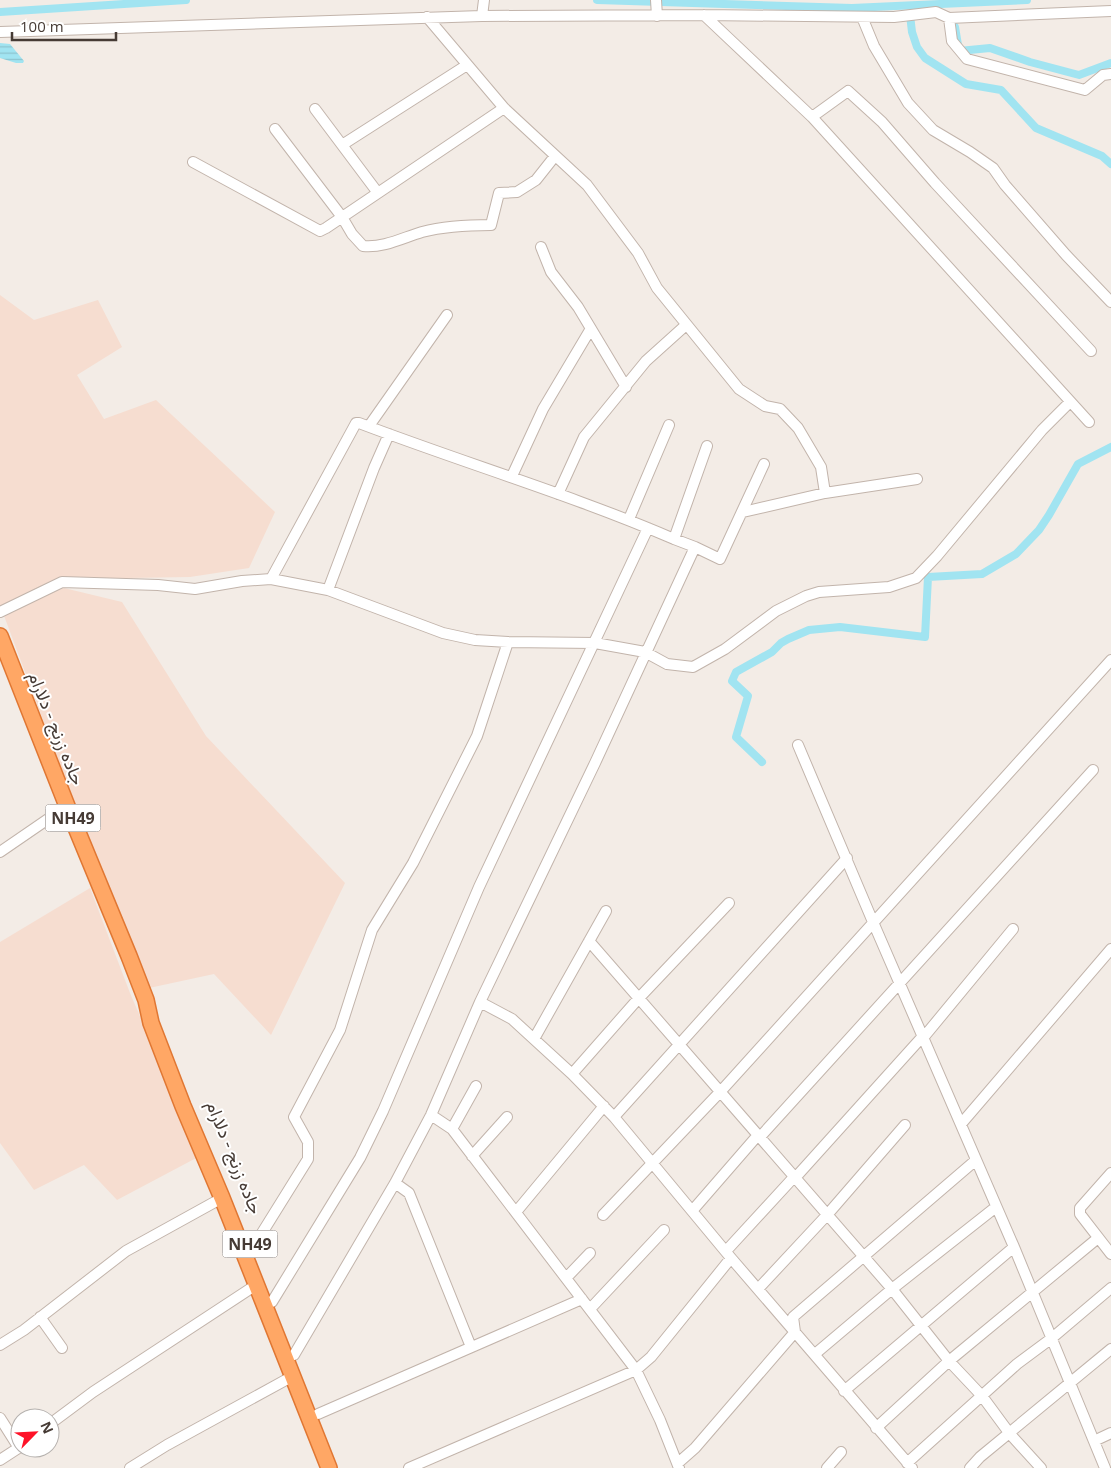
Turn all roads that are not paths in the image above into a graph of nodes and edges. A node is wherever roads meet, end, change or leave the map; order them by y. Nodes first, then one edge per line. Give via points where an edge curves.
1 (484, 0) edge
2 (656, 0) edge
3 (1111, 11) edge
4 (704, 15) junction
5 (482, 16) junction
6 (657, 16) junction
7 (427, 17) junction
8 (862, 17) junction
9 (949, 18) junction
10 (0, 32) edge
11 (467, 65) junction
12 (1111, 74) edge
13 (504, 108) junction
14 (315, 109) dead end
15 (812, 117) junction
16 (275, 129) dead end
17 (342, 145) junction
18 (555, 156) junction
19 (194, 162) dead end
20 (378, 193) junction
21 (342, 218) junction
22 (541, 247) dead end
23 (1111, 302) edge
24 (447, 315) dead end
25 (686, 325) junction
26 (590, 330) junction
27 (1091, 352) dead end
28 (626, 386) junction
29 (1070, 402) junction
30 (1089, 422) dead end
31 (669, 425) dead end
32 (369, 426) junction
33 (390, 434) junction
34 (707, 446) dead end
35 (764, 464) dead end
36 (512, 476) junction
37 (917, 479) dead end
38 (825, 493) junction
39 (558, 494) junction
40 (742, 512) junction
41 (629, 519) junction
42 (648, 528) junction
43 (674, 539) junction
44 (695, 547) junction
45 (271, 578) junction
46 (328, 590) junction
47 (0, 612) edge
48 (0, 636) edge
49 (508, 642) junction
50 (595, 643) junction
51 (645, 652) junction
52 (1111, 660) edge
53 (798, 745) dead end
54 (1093, 770) dead end
55 (68, 806) junction
56 (0, 852) edge
57 (846, 858) junction
58 (729, 903) dead end
59 (606, 911) dead end
60 (873, 922) junction
61 (1013, 929) dead end
62 (589, 940) junction
63 (1111, 949) edge
64 (900, 983) junction
65 (638, 999) junction
66 (146, 1000) junction
67 (480, 1002) junction
68 (923, 1037) junction
69 (534, 1039) junction
70 (680, 1044) junction
71 (572, 1074) junction
72 (476, 1086) dead end
73 (721, 1091) junction
74 (604, 1106) junction
75 (431, 1115) junction
76 (507, 1117) dead end
77 (614, 1117) junction
78 (961, 1124) junction
79 (905, 1126) dead end
80 (452, 1129) junction
81 (759, 1136) junction
82 (472, 1156) junction
83 (976, 1160) junction
84 (653, 1164) junction
85 (1111, 1173) edge
86 (794, 1177) junction
87 (395, 1183) junction
88 (222, 1198) junction
89 (996, 1207) junction
90 (692, 1210) junction
91 (516, 1212) junction
92 (604, 1214) dead end
93 (827, 1215) junction
94 (664, 1230) dead end
95 (1098, 1238) junction
96 (1014, 1247) junction
97 (252, 1249) junction
98 (590, 1253) dead end
99 (1111, 1254) edge
100 (728, 1255) junction
101 (863, 1257) junction
102 (567, 1277) junction
103 (256, 1285) junction
104 (1111, 1288) edge
105 (758, 1289) junction
106 (892, 1289) junction
107 (1032, 1291) junction
108 (582, 1299) junction
109 (272, 1302) junction
110 (590, 1310) junction
111 (40, 1317) junction
112 (921, 1325) junction
113 (795, 1332) junction
114 (1052, 1338) junction
115 (0, 1345) edge
116 (471, 1347) junction
117 (62, 1348) dead end
118 (1111, 1350) edge
119 (815, 1354) junction
120 (294, 1355) junction
121 (949, 1361) junction
122 (636, 1370) junction
123 (293, 1376) junction
124 (1070, 1383) junction
125 (844, 1391) junction
126 (982, 1396) junction
127 (318, 1414) junction
128 (60, 1417) edge
129 (0, 1418) edge
130 (876, 1428) junction
131 (10, 1432) edge
132 (1010, 1434) junction
133 (1111, 1434) edge
134 (1094, 1441) junction
135 (841, 1452) dead end
136 (909, 1465) edge
137 (678, 1467) edge
138 (130, 1468) edge
139 (329, 1468) edge
140 (340, 1468) edge
141 (409, 1468) edge
142 (827, 1468) edge
143 (970, 1468) edge
144 (1041, 1468) edge
145 (1105, 1468) edge

1 - 5 street
2 - 6 street
3 - 9 street
4 - 6 street
4 - 8 street
4 - 15 street
5 - 6 street
5 - 7 street
7 - 10 street
7 - 11 street
8 - 9 street via 936,12
8 - 23 street via 874,46 908,103 933,130 993,168 1066,255
9 - 12 street via 952,41 967,59 1085,90 1103,75
11 - 13 street
11 - 17 street
13 - 18 street
13 - 20 street
14 - 17 street
15 - 27 street via 848,91 882,122
15 - 29 street
16 - 21 street
17 - 20 street
18 - 21 street via 536,180 517,192 499,193 491,225 442,228 376,247 363,246
18 - 25 street via 587,185
19 - 21 street via 320,230
20 - 21 street
22 - 26 street via 551,272 578,307
24 - 32 street
25 - 28 street via 646,361
25 - 38 street via 739,389 765,406 780,409 798,428 820,467
26 - 28 street
26 - 36 street via 543,409
28 - 39 street via 584,437
29 - 30 street
29 - 51 street via 1042,430 916,578 889,587 819,592 806,596 776,611 725,649 692,667 667,664
31 - 41 street
32 - 33 street
32 - 45 street via 356,423 353,426
33 - 36 street
33 - 46 street
34 - 43 street
35 - 40 street
36 - 39 street
37 - 38 street
38 - 40 street
39 - 41 street
40 - 44 street via 720,559
41 - 42 street
42 - 43 street
42 - 50 street
43 - 44 street
44 - 51 street
45 - 46 street
45 - 47 street via 195,589 62,582
46 - 49 street via 444,633 475,640
48 - 55 highway, جاده زرنج - دلارام / NH49
49 - 50 street
49 - 97 street via 477,736 413,863 372,930 340,1030 294,1117 308,1142 308,1159
50 - 51 street
50 - 109 street via 479,887 364,1150
51 - 67 street
52 - 60 street
53 - 57 street
54 - 64 street
55 - 56 street
55 - 66 highway, جاده زرنج - دلارام / NH49
57 - 60 street
57 - 70 street
58 - 65 street
59 - 62 street
60 - 64 street
60 - 73 street
61 - 68 street
62 - 65 street
62 - 69 street
63 - 78 street
64 - 68 street
64 - 81 street
65 - 70 street
65 - 71 street
66 - 88 highway, جاده زرنج - دلارام / NH49 via 151,1023
66 - 97 highway, جاده زرنج - دلارام / NH49 via 159,1020
67 - 69 street via 512,1019
67 - 75 street
68 - 78 street
68 - 86 street
69 - 71 street
70 - 73 street
70 - 77 street
71 - 74 street
72 - 80 street
73 - 81 street
73 - 84 street
74 - 77 street
74 - 91 street
75 - 80 street
75 - 87 street
76 - 82 street
77 - 84 street
78 - 83 street
79 - 93 street
80 - 82 street
81 - 86 street
81 - 90 street
82 - 91 street
83 - 89 street
83 - 101 street
84 - 90 street
84 - 92 street
85 - 95 street via 1080,1208 1080,1214
86 - 93 street
86 - 100 street
87 - 116 street via 409,1192
87 - 120 street
88 - 103 highway, جاده زرنج - دلارام / NH49
88 - 111 street via 126,1251
89 - 96 street
89 - 106 street
90 - 100 street
91 - 102 street
93 - 101 street
93 - 105 street
94 - 110 street
95 - 99 street
95 - 107 street
96 - 107 street
96 - 112 street
97 - 109 highway, جاده زرنج - دلارام / NH49
98 - 102 street
100 - 105 street
100 - 122 street via 651,1357
101 - 106 street
101 - 113 street via 793,1317
102 - 108 street
103 - 123 highway, جاده زرنج - دلارام / NH49
103 - 128 street
104 - 114 street
105 - 113 street
106 - 112 street
106 - 119 street
107 - 114 street
107 - 121 street
108 - 110 street
108 - 116 street
109 - 120 highway, جاده زرنج - دلارام / NH49
110 - 122 street
111 - 115 street
111 - 117 street
112 - 121 street
112 - 125 street
113 - 119 street
113 - 137 street
114 - 124 street
114 - 126 street
116 - 127 street
118 - 124 street
119 - 125 street
120 - 127 highway, جاده زرنج - دلارام / NH49
121 - 126 street
121 - 130 street
122 - 137 street
122 - 141 street
123 - 138 street
123 - 139 highway, جاده زرنج - دلارام / NH49
124 - 132 street
124 - 134 street
125 - 130 street
126 - 132 street
126 - 136 street
127 - 140 highway, جاده زرنج - دلارام / NH49
129 - 131 street
130 - 136 street
132 - 143 street
132 - 144 street
133 - 134 street
134 - 145 street
135 - 142 street

